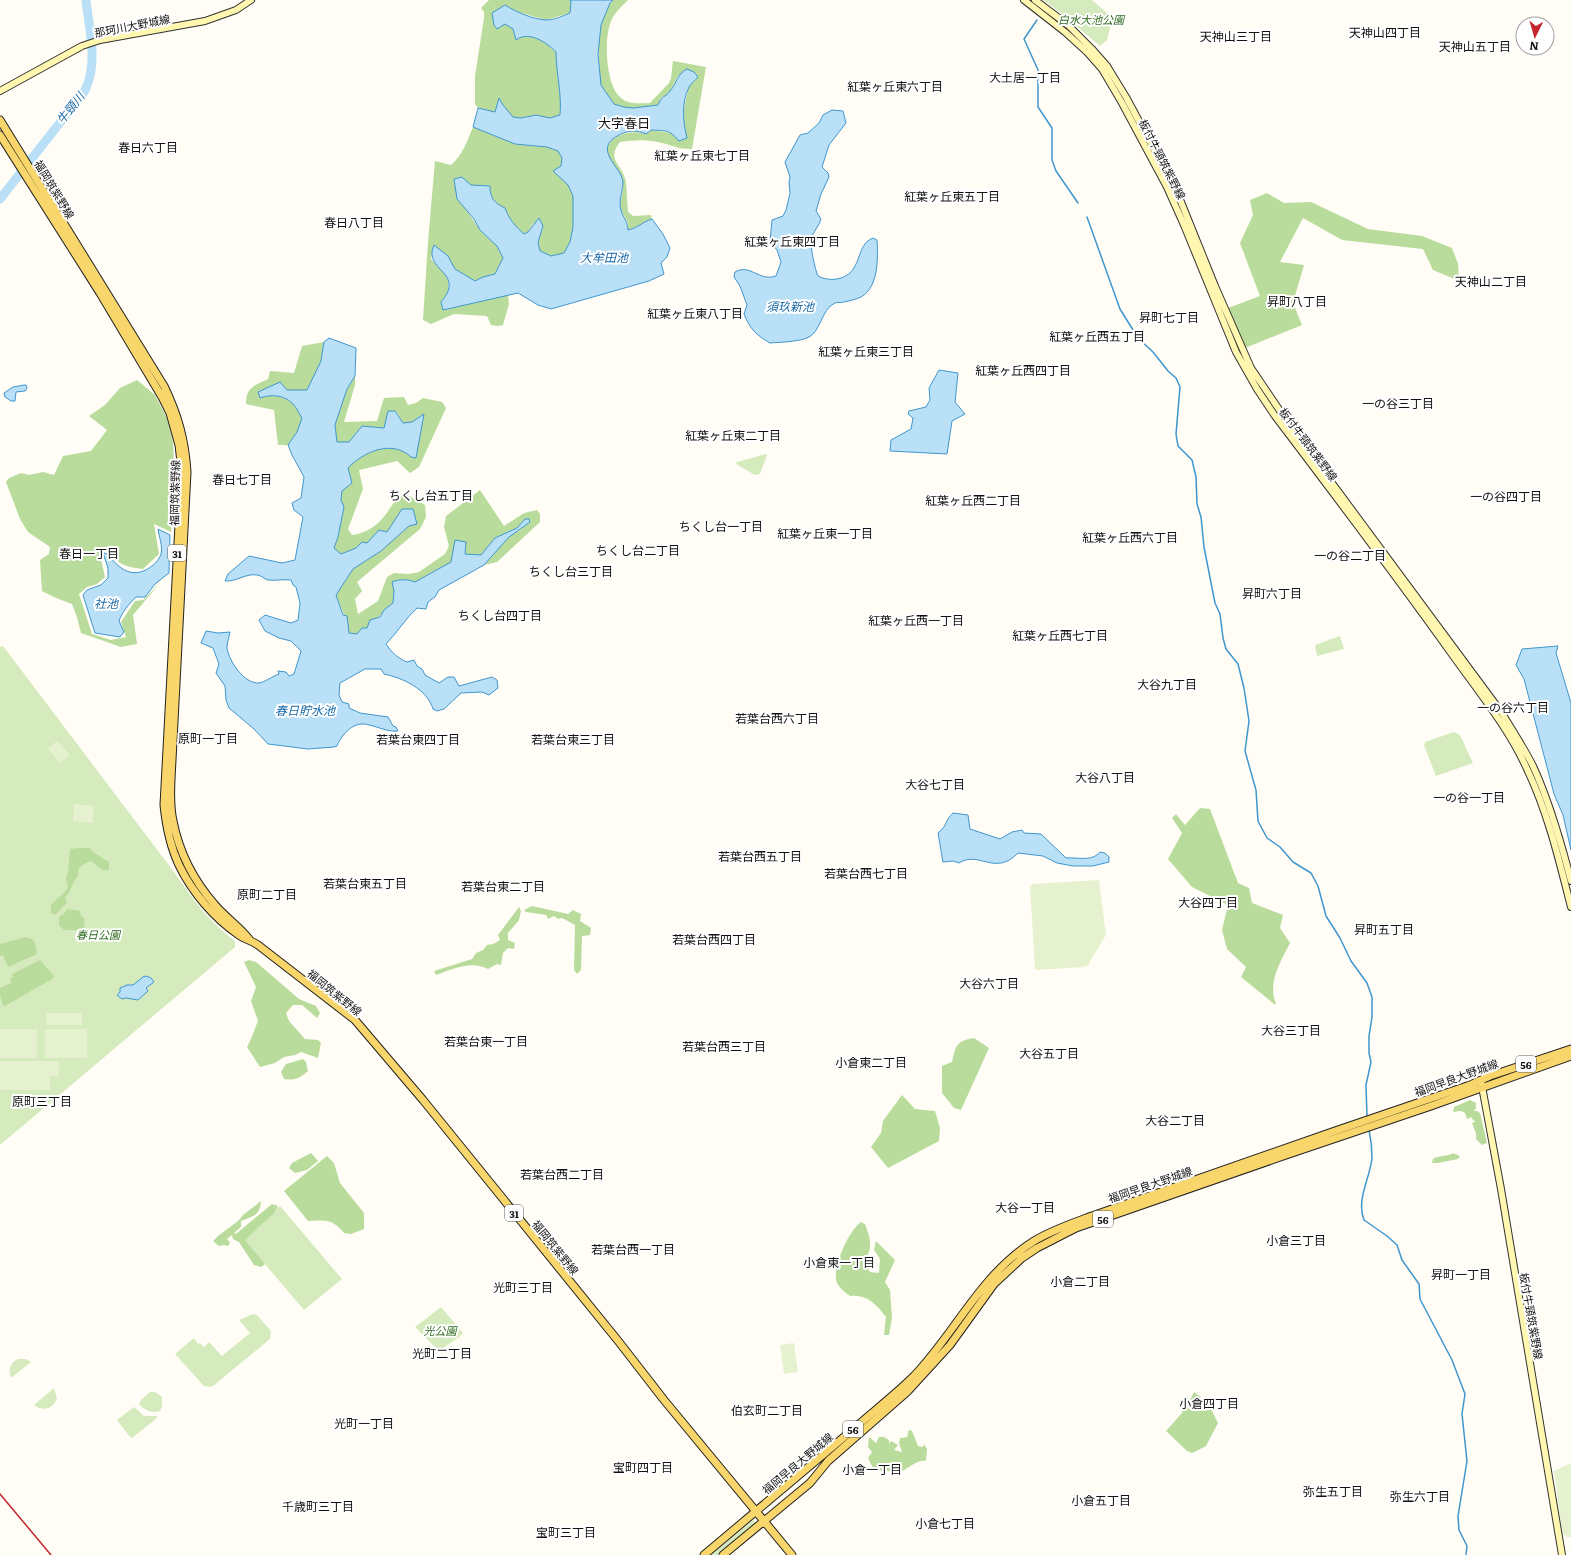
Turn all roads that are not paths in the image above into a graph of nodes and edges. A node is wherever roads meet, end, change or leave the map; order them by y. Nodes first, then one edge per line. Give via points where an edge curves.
1 (251, 0) edge
2 (1024, 0) edge
3 (1035, 0) edge
4 (0, 91) edge
5 (0, 120) edge
6 (0, 135) edge
7 (19, 157) junction
8 (1571, 881) edge
9 (1571, 907) edge
10 (1571, 1049) edge
11 (1571, 1056) edge
12 (1482, 1084) junction
13 (756, 1511) junction
14 (764, 1520) junction
15 (704, 1555) edge
16 (723, 1555) edge
17 (792, 1555) edge
18 (1562, 1555) edge

1 - 4 main road, 那珂川大野城線 via 236,10 205,21 100,40 82,46
2 - 9 main road, 板付牛頸筑紫野線 via 1065,32 1102,70 1163,180 1236,352 1257,389 1423,613 1497,716 1516,747 1547,819
3 - 8 main road, 板付牛頸筑紫野線 via 1068,25 1106,66 1177,192 1251,368 1299,438 1502,713 1541,786
5 - 7 main road, 福岡筑紫野線 / 31
6 - 7 main road, 福岡筑紫野線 / 31
7 - 13 main road, 福岡筑紫野線 / 31 via 162,397 176,432 181,481 164,792 167,827 179,865 199,896 221,921 240,936 249,939 355,1020 423,1100 707,1454
10 - 12 main road, 福岡早良大野城線 / 56 via 1490,1076
11 - 12 main road, 福岡早良大野城線 / 56
12 - 13 main road, 福岡早良大野城線 / 56 via 1092,1216 1034,1241 1018,1252 991,1278 914,1376
12 - 14 main road, 福岡早良大野城線 / 56 via 1076,1228 1037,1248 994,1284 950,1345 908,1391 828,1461 810,1483
12 - 18 main road, 板付牛頸筑紫野線
13 - 14 main road, 福岡筑紫野線 / 31
13 - 15 main road, 福岡早良大野城線 / 56
14 - 16 main road, 福岡早良大野城線 / 56
14 - 17 main road, 福岡筑紫野線 / 31

